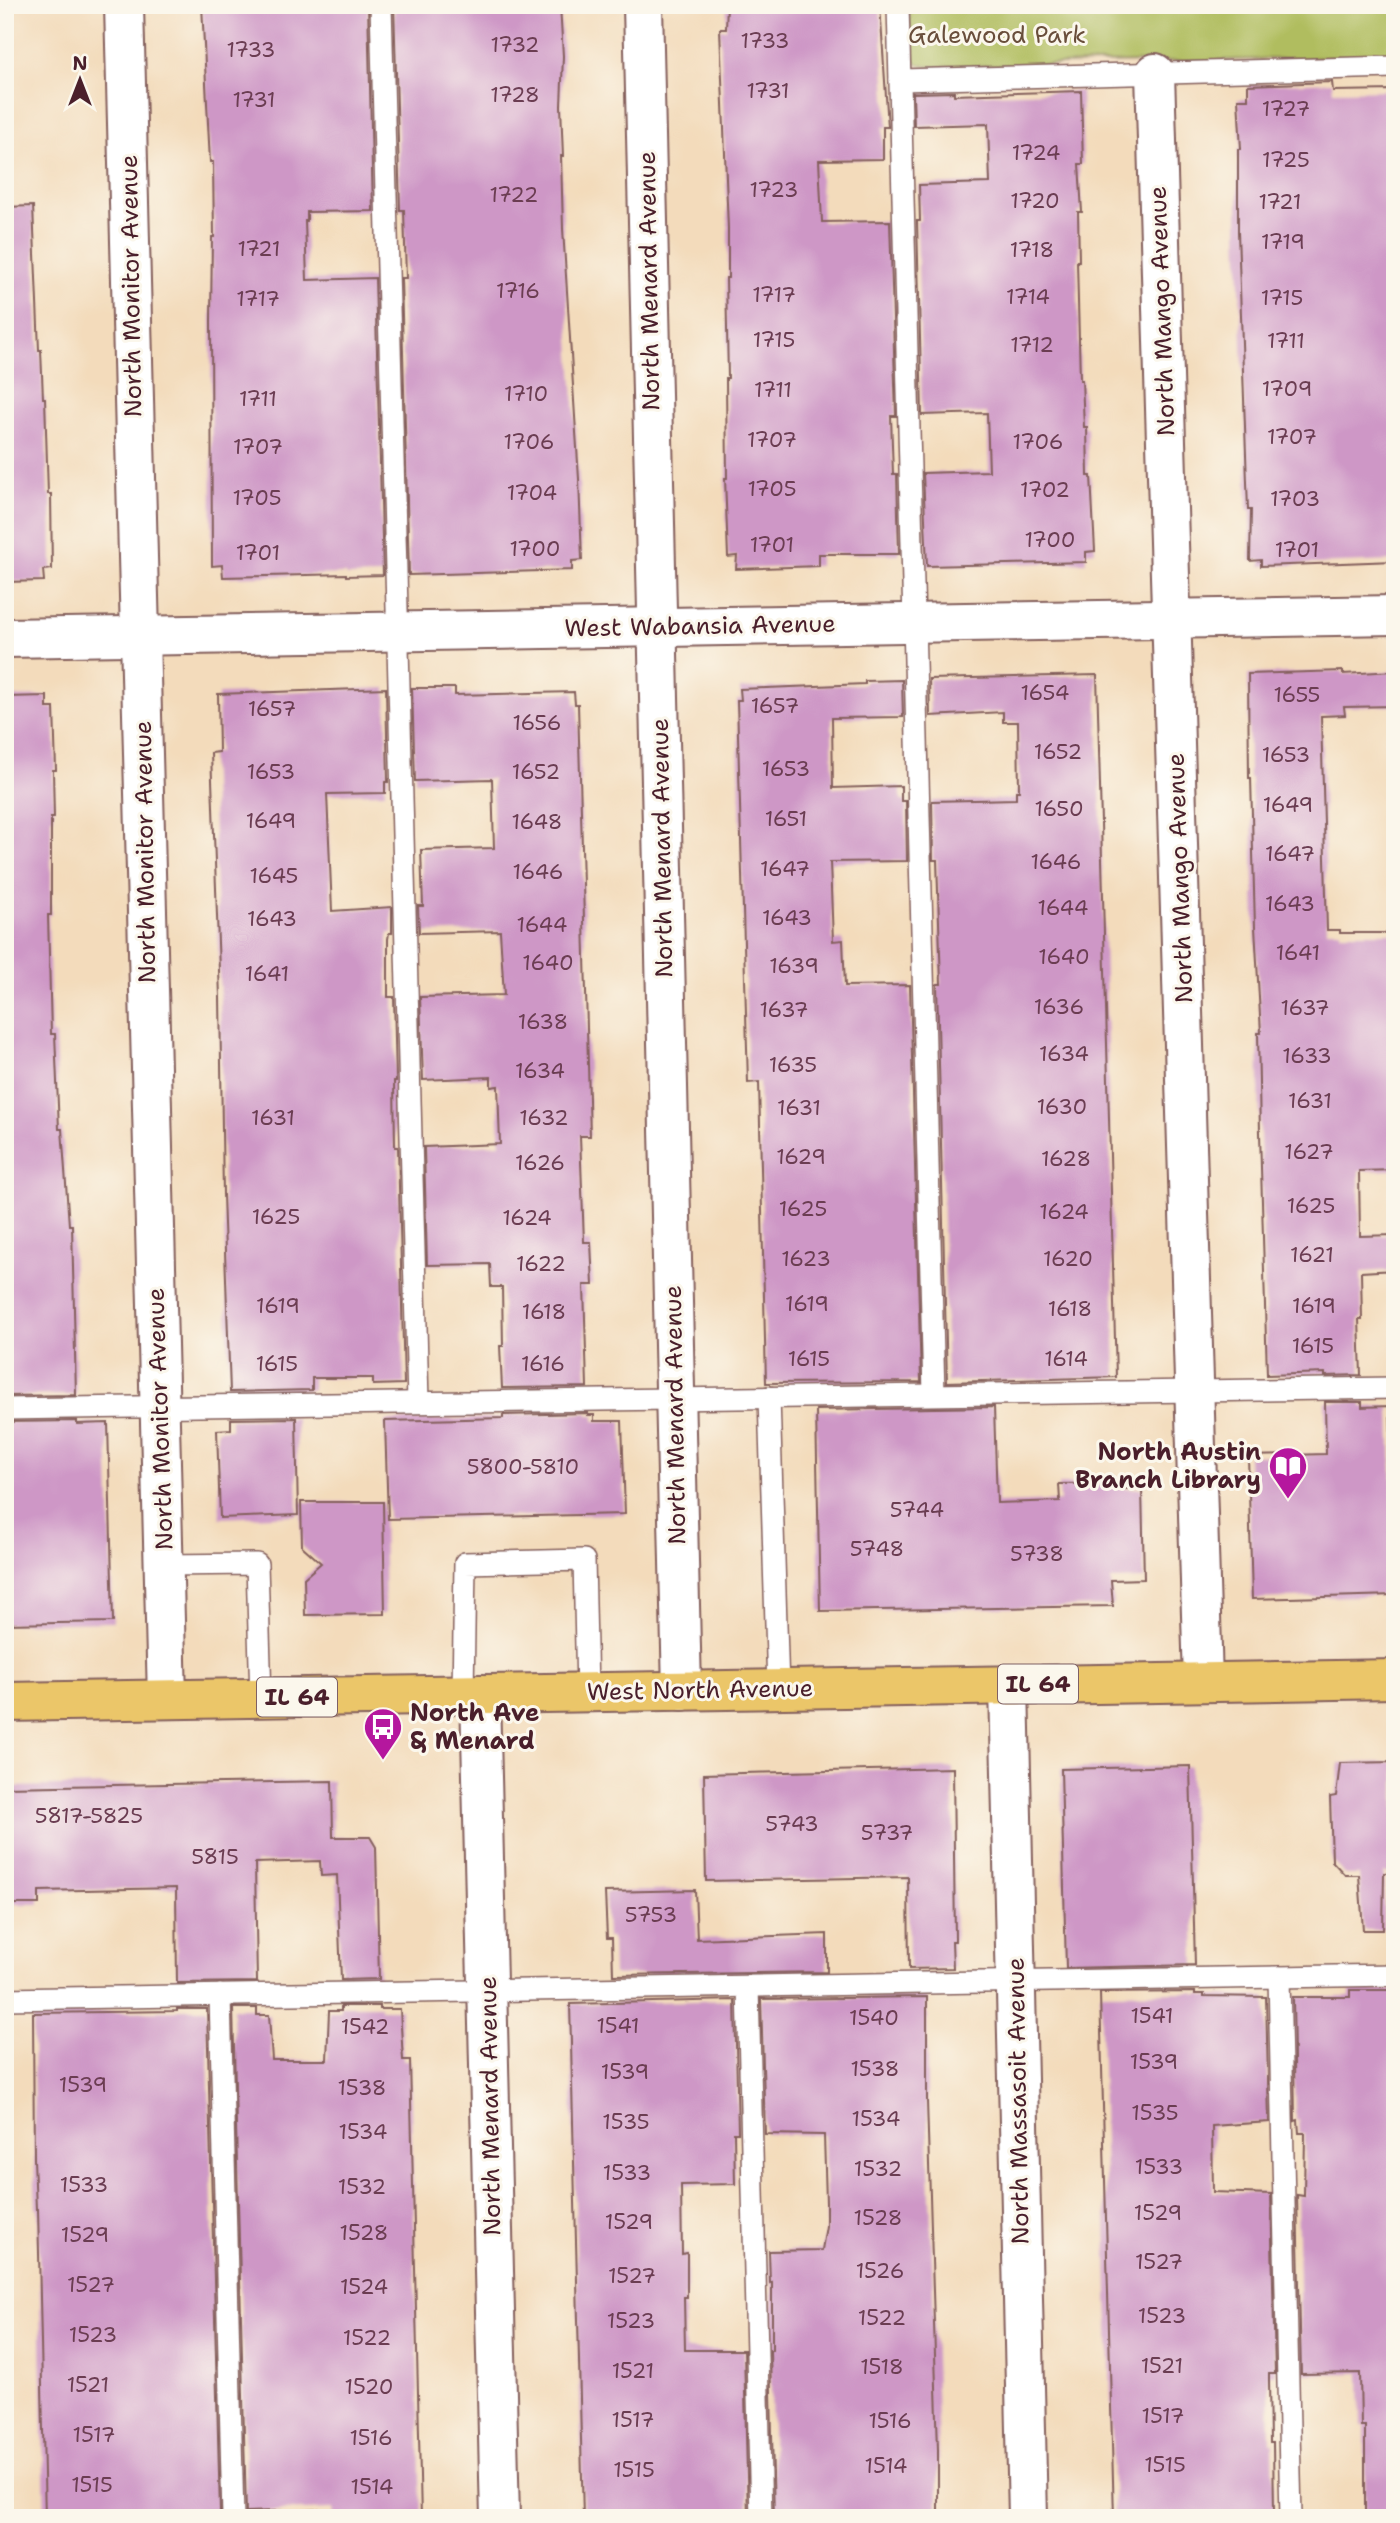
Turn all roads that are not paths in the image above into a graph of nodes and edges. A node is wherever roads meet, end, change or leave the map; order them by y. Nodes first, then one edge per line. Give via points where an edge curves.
1 (124, 5) edge
2 (381, 5) edge
3 (643, 5) edge
4 (898, 5) edge
5 (1395, 67) edge
6 (1155, 73) junction
7 (900, 80) junction
8 (1395, 615) edge
9 (1172, 618) junction
10 (914, 623) junction
11 (657, 627) junction
12 (398, 631) junction
13 (140, 635) junction
14 (5, 638) edge
15 (1395, 1388) edge
16 (1194, 1391) junction
17 (934, 1394) junction
18 (769, 1397) junction
19 (675, 1399) junction
20 (418, 1402) junction
21 (159, 1406) junction
22 (5, 1409) edge
23 (164, 1565) junction
24 (1395, 1679) edge
25 (1203, 1682) junction
26 (1009, 1685) junction
27 (778, 1689) junction
28 (682, 1691) junction
29 (587, 1692) junction
30 (472, 1694) junction
31 (261, 1698) junction
32 (167, 1699) junction
33 (5, 1702) edge
34 (1395, 1975) edge
35 (1279, 1977) junction
36 (1016, 1982) junction
37 (748, 1986) junction
38 (487, 1991) junction
39 (220, 1995) junction
40 (5, 1999) edge
41 (233, 2518) edge
42 (500, 2518) edge
43 (761, 2518) edge
44 (1028, 2518) edge
45 (1292, 2518) edge

1 - 13 street, North Monitor Avenue
2 - 12 lane
3 - 11 street, North Menard Avenue
4 - 7 lane
5 - 6 lane
6 - 7 lane
6 - 9 street, North Mango Avenue
7 - 10 lane
8 - 9 street, West Wabansia Avenue
9 - 10 street, West Wabansia Avenue
9 - 16 street, North Mango Avenue
10 - 11 street, West Wabansia Avenue
10 - 17 lane
11 - 12 street, West Wabansia Avenue
11 - 19 street, North Menard Avenue
12 - 13 street, West Wabansia Avenue
12 - 20 lane
13 - 14 street, West Wabansia Avenue
13 - 21 street, North Monitor Avenue
15 - 16 lane
16 - 17 lane
16 - 25 street, North Mango Avenue
17 - 18 lane
18 - 19 lane
18 - 27 lane
19 - 20 lane
19 - 28 street, North Menard Avenue
20 - 21 lane
21 - 22 lane
21 - 23 street, North Monitor Avenue
23 - 31 lane via 257,1564
23 - 32 street, North Monitor Avenue
24 - 25 main road, West North Avenue / IL 64
25 - 26 main road, West North Avenue / IL 64
26 - 27 main road, West North Avenue / IL 64
26 - 36 street, North Massasoit Avenue
27 - 28 main road, West North Avenue / IL 64
28 - 29 main road, West North Avenue / IL 64
29 - 30 main road, West North Avenue / IL 64
29 - 30 lane via 584,1560 465,1563
30 - 31 main road, West North Avenue / IL 64
30 - 38 street, North Menard Avenue
31 - 32 main road, West North Avenue / IL 64
32 - 33 main road, West North Avenue / IL 64
34 - 35 lane
35 - 36 lane
35 - 45 lane
36 - 37 lane
36 - 44 street, North Massasoit Avenue
37 - 38 lane
37 - 43 lane
38 - 39 lane
38 - 42 street, North Menard Avenue
39 - 40 lane
39 - 41 lane

